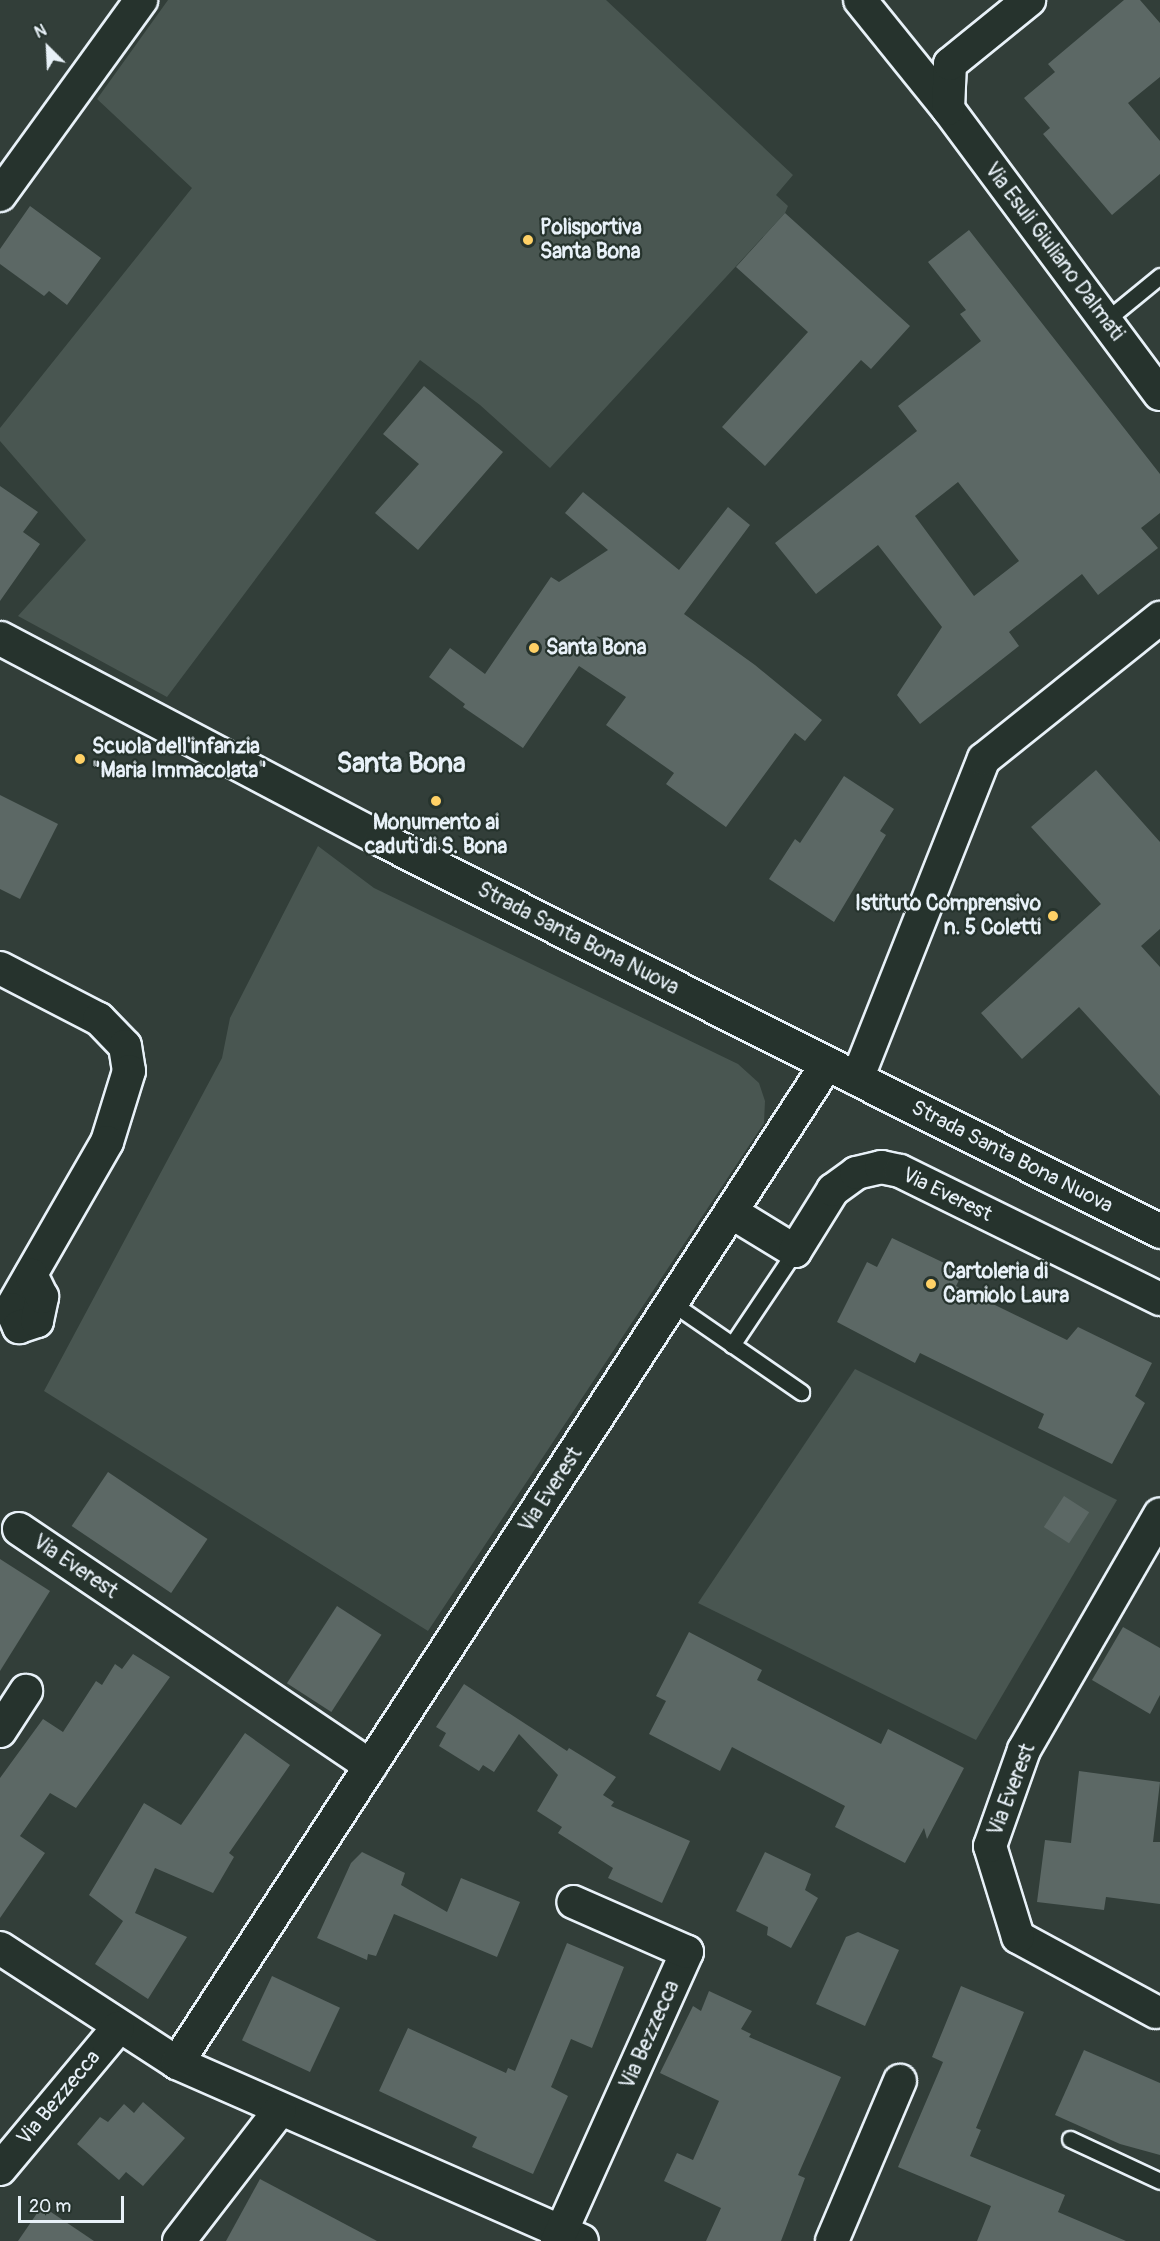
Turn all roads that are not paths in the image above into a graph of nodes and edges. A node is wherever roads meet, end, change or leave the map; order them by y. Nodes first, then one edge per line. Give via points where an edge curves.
1 (141, 0) edge
2 (860, 0) edge
3 (1029, 0) edge
4 (948, 109) junction
5 (0, 195) edge
6 (1160, 276) edge
7 (1106, 321) junction
8 (1160, 394) edge
9 (1160, 618) edge
10 (0, 638) edge
11 (0, 968) edge
12 (827, 1064) junction
13 (856, 1079) junction
14 (731, 1212) junction
15 (1160, 1231) edge
16 (795, 1251) junction
17 (31, 1274) dead end
18 (1160, 1299) edge
19 (672, 1303) junction
20 (732, 1345) junction
21 (801, 1392) dead end
22 (1160, 1514) edge
23 (19, 1529) dead end
24 (26, 1691) dead end
25 (0, 1731) edge
26 (369, 1766) junction
27 (573, 1902) dead end
28 (0, 1948) edge
29 (1156, 2012) dead end
30 (118, 2028) junction
31 (177, 2063) junction
32 (900, 2081) dead end
33 (280, 2110) junction
34 (1070, 2139) dead end
35 (0, 2169) edge
36 (1160, 2181) edge
37 (568, 2238) edge
38 (179, 2241) edge
39 (832, 2241) edge

1 - 5 street
2 - 4 street, Via Esuli Giuliano Dalmati
3 - 4 street via 950,64
4 - 7 street, Via Esuli Giuliano Dalmati
6 - 7 lane
7 - 8 street, Via Esuli Giuliano Dalmati
9 - 13 street via 984,759
10 - 12 street, Strada Santa Bona Nuova via 381,839
11 - 17 street via 99,1019 125,1046 129,1071 107,1142
12 - 13 street, Strada Santa Bona Nuova
12 - 14 street, Via Everest
13 - 15 street, Strada Santa Bona Nuova
14 - 16 street
14 - 19 street, Via Everest
16 - 18 street, Via Everest via 833,1190 856,1173 881,1167 900,1171
16 - 20 lane
19 - 20 lane
19 - 26 street, Via Everest
20 - 21 lane
22 - 29 street, Via Everest via 1024,1750 990,1846 1018,1937
23 - 26 street, Via Everest
24 - 25 street
26 - 31 street, Via Everest
27 - 37 street, Via Bezzecca via 687,1952
28 - 30 street, Via Bezzecca
30 - 31 street, Via Bezzecca
30 - 35 street, Via Bezzecca
31 - 33 street, Via Bezzecca
32 - 39 street
33 - 37 street, Via Bezzecca
33 - 38 street
34 - 36 lane

